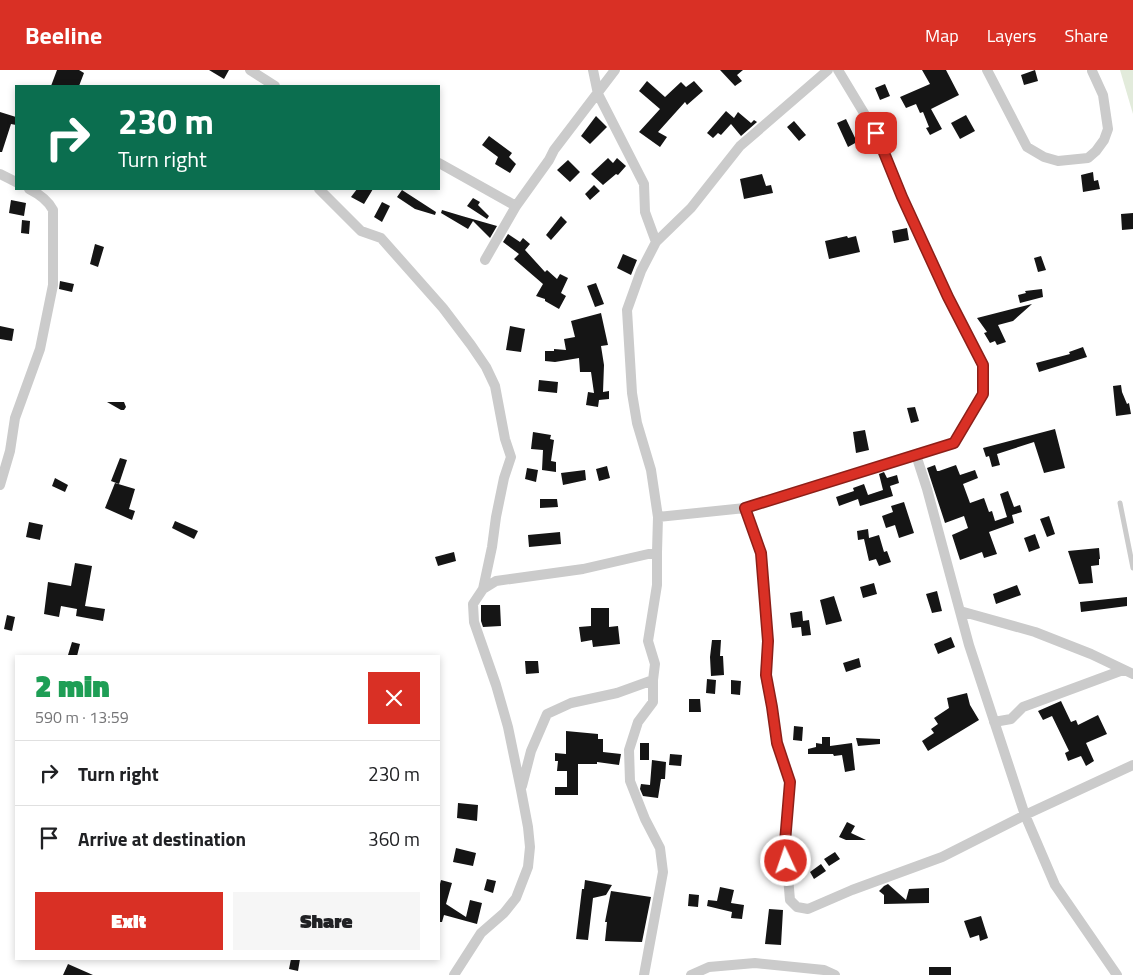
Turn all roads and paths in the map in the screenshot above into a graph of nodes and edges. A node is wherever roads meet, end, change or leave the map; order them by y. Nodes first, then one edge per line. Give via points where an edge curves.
1 (250, 70) edge
2 (592, 70) edge
3 (615, 70) edge
4 (828, 70) edge
5 (838, 70) edge
6 (987, 70) edge
7 (1092, 72) dead end
8 (273, 85) edge
9 (598, 94) junction
10 (440, 164) edge
11 (0, 174) edge
12 (15, 182) edge
13 (31, 190) edge
14 (321, 190) edge
15 (516, 206) junction
16 (656, 242) junction
17 (485, 260) dead end
18 (916, 455) junction
19 (0, 485) edge
20 (1120, 503) dead end
21 (745, 508) junction
22 (658, 517) junction
23 (657, 552) junction
24 (1133, 568) edge
25 (483, 589) junction
26 (960, 611) junction
27 (1128, 672) edge
28 (653, 680) junction
29 (994, 722) junction
30 (1133, 766) edge
31 (521, 790) junction
32 (1025, 815) junction
33 (454, 975) edge
34 (644, 975) edge
35 (691, 975) edge
36 (835, 975) edge
37 (1117, 975) edge

1 - 8 street
2 - 9 street
3 - 9 street
4 - 16 street via 740,146 691,208
5 - 18 street via 876,133 948,297 983,365 983,394 954,443
6 - 7 street via 1027,147 1044,158 1058,161 1088,158 1104,140 1108,129 1102,96
9 - 15 street
9 - 16 street via 644,184 645,212
10 - 15 street
11 - 12 street
13 - 19 street via 53,210 53,285 40,349 15,418
14 - 25 street via 361,231 381,238 443,308 486,367 495,386 511,457 502,487
15 - 17 street
16 - 22 street via 627,310 632,393 651,470
18 - 21 street
18 - 26 street
20 - 24 lane
21 - 22 street
21 - 32 street via 761,553 768,641 766,675 777,743 790,782 785,842 790,900 797,907 808,909 942,857
22 - 23 street
23 - 25 street via 583,569 496,581
23 - 28 street via 657,585 648,641 655,664
25 - 31 street via 473,604 474,622 496,685
26 - 27 street via 1035,632
26 - 29 street
27 - 29 street via 1023,707 1011,719
28 - 31 street via 617,693 571,703 547,714 531,751
28 - 34 street via 653,702 638,722 629,750 630,781 660,848 663,872
29 - 32 street
30 - 32 street
31 - 33 street via 530,847 528,867 516,898 481,933
32 - 37 street via 1055,885
35 - 36 street via 709,967 754,963 824,970

